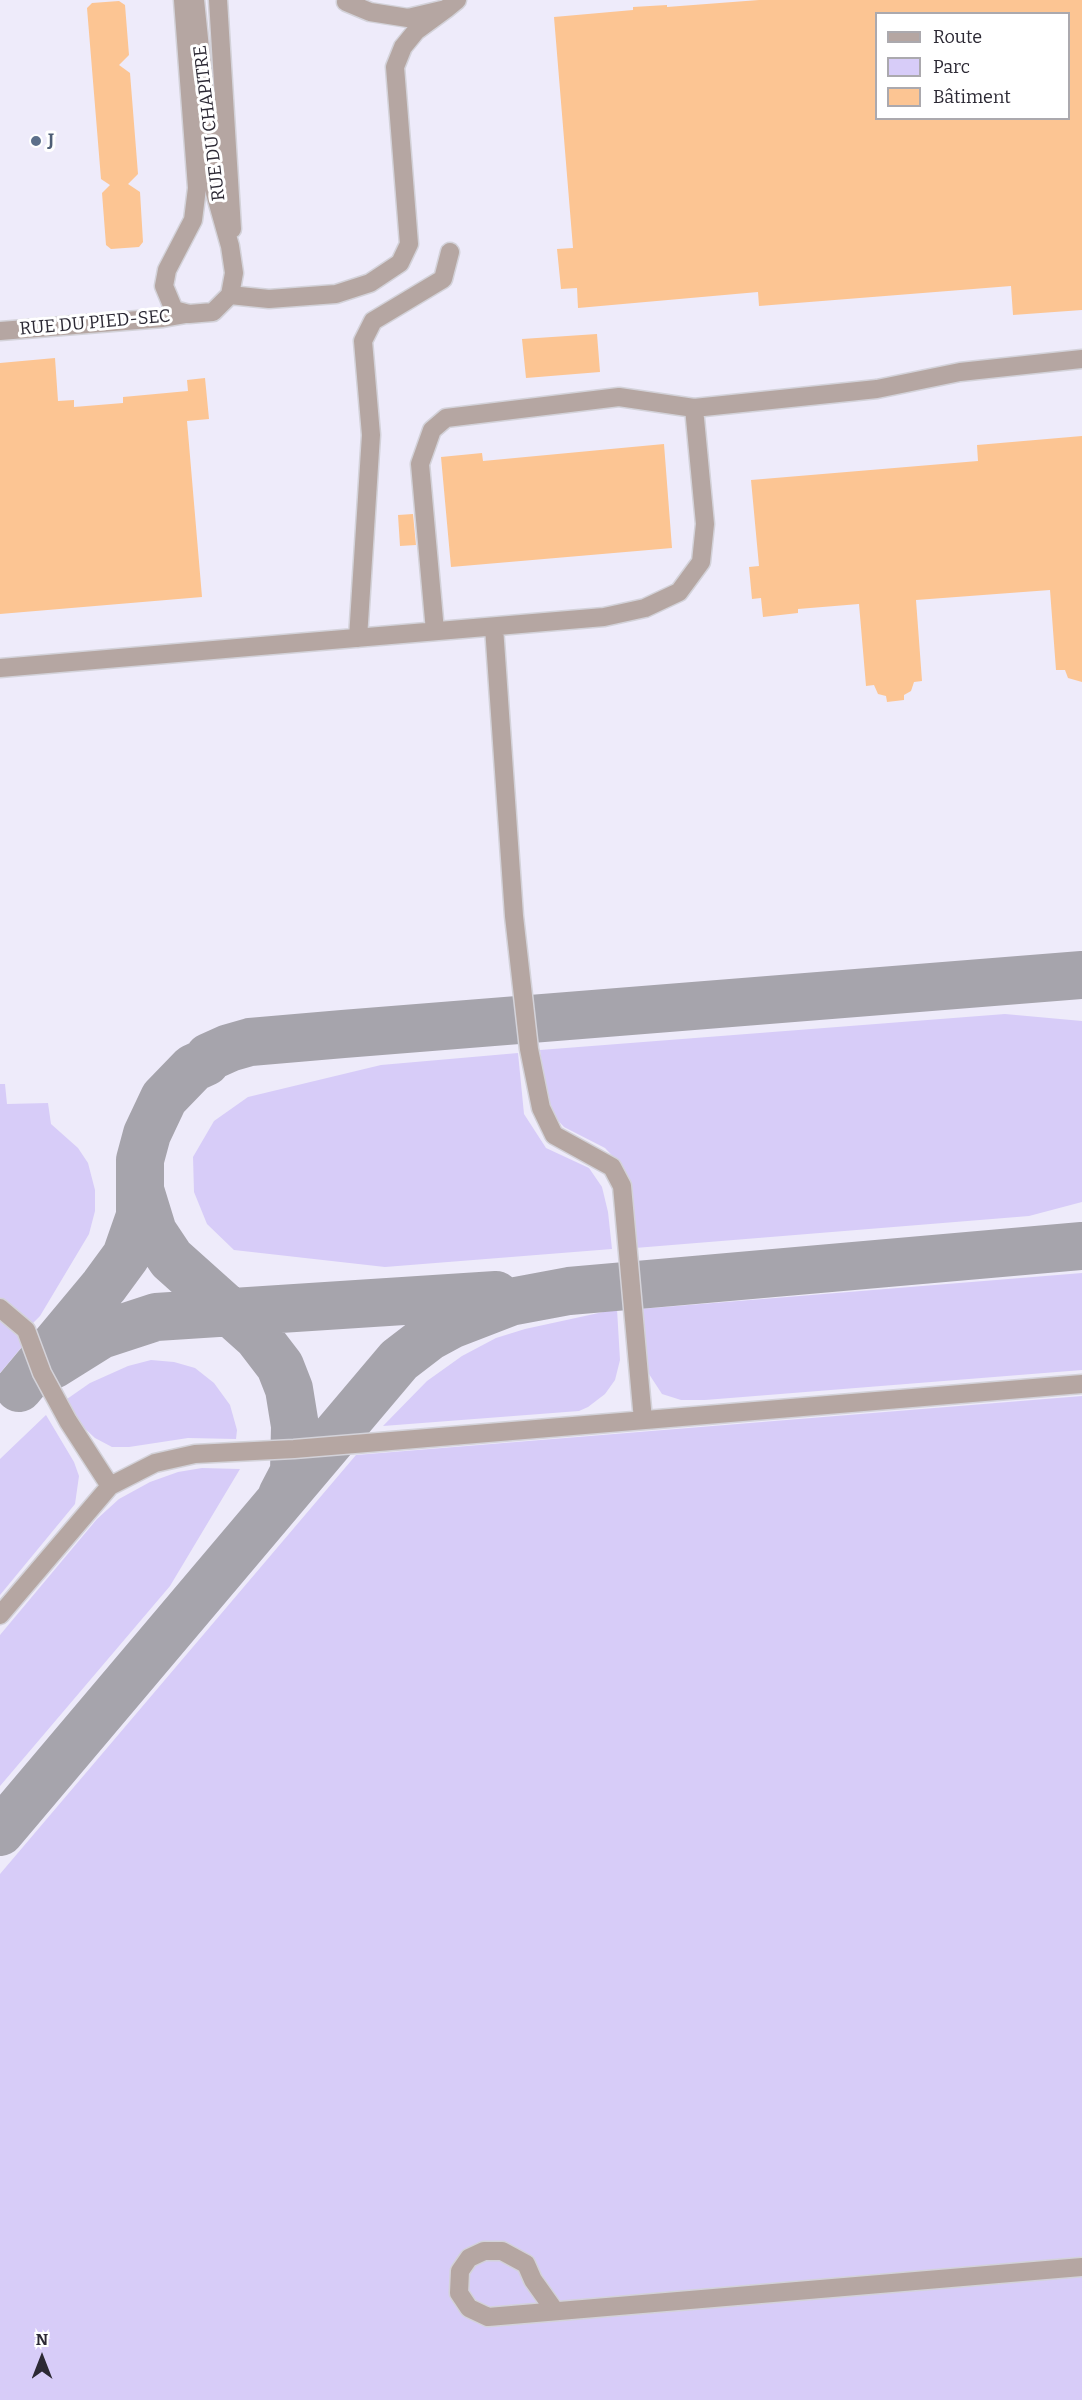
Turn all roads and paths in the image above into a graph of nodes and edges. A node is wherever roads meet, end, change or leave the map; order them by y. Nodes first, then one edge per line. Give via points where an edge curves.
1 (183, 0) edge
2 (195, 0) edge
3 (218, 0) edge
4 (346, 2) dead end
5 (452, 5) edge
6 (450, 252) dead end
7 (234, 273) junction
8 (230, 294) junction
9 (189, 314) junction
10 (0, 331) edge
11 (1082, 359) edge
12 (694, 408) junction
13 (494, 627) junction
14 (435, 632) junction
15 (358, 638) junction
16 (0, 668) edge
17 (0, 1308) edge
18 (1082, 1384) edge
19 (643, 1420) junction
20 (110, 1486) junction
21 (0, 1615) edge
22 (1082, 2267) edge
23 (555, 2311) junction

1 - 9 street, RUE DU CHAPITRE via 197,188 193,220 167,270 164,286 174,310
2 - 7 street, RUE DU CHAPITRE via 215,193
3 - 7 street
4 - 5 street via 370,12 408,18
5 - 8 street via 402,46 395,67 409,244 400,263 370,283 336,294 269,299
6 - 15 street via 443,279 373,321 363,341 371,435
7 - 8 street, RUE DU CHAPITRE
8 - 9 street via 213,312
9 - 10 street, RUE DU PIED-SEC
11 - 12 street via 960,372 877,389
12 - 13 street via 705,524 701,562 679,592 645,609 604,617
12 - 14 street via 619,397 446,418 432,430 420,464
13 - 14 street
13 - 19 street via 514,916 528,1048 541,1108 554,1136 612,1167 622,1186
14 - 15 street
15 - 16 street
17 - 20 street via 26,1330 42,1373
18 - 19 street
19 - 20 street via 195,1454 155,1463
20 - 21 street
22 - 23 street
23 - 23 street via 488,2317 469,2308 459,2293 460,2271 469,2258 483,2251 502,2251 526,2264

